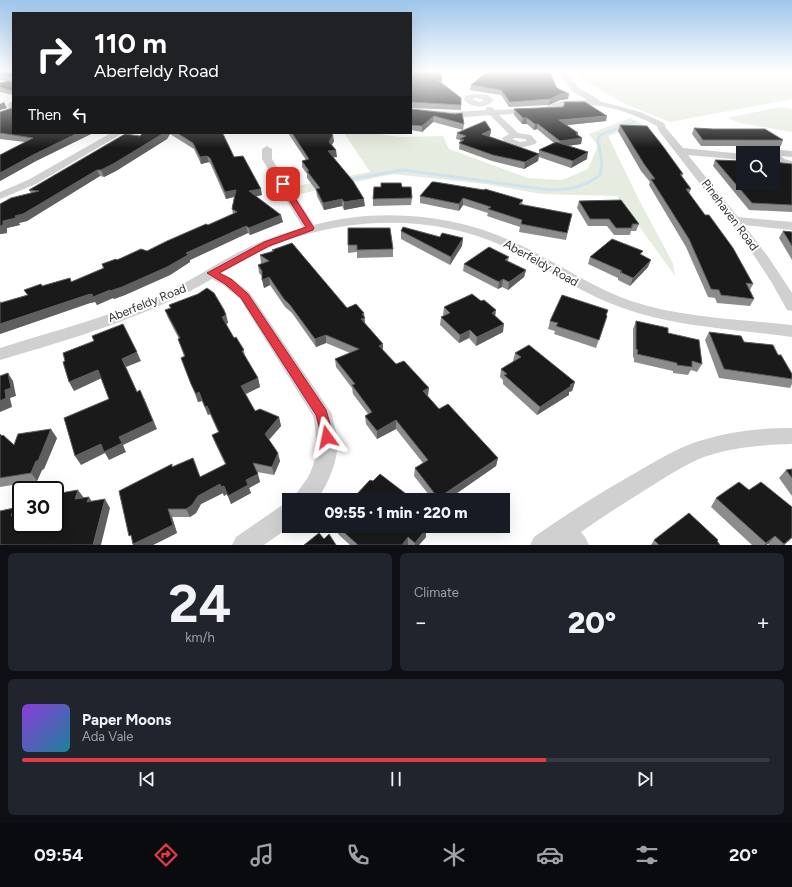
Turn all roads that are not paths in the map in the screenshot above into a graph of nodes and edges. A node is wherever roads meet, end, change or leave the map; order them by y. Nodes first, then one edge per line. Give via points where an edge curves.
1 (587, 96) edge
2 (599, 103) junction
3 (484, 104) dead end
4 (412, 111) edge
5 (494, 113) junction
6 (116, 134) edge
7 (515, 135) dead end
8 (267, 148) dead end
9 (681, 151) junction
10 (780, 154) edge
11 (792, 154) edge
12 (736, 156) edge
13 (780, 160) edge
14 (792, 164) edge
15 (0, 196) edge
16 (736, 220) junction
17 (792, 226) edge
18 (310, 228) junction
19 (212, 273) junction
20 (792, 306) edge
21 (792, 331) edge
22 (0, 354) edge
23 (792, 436) edge
24 (309, 493) edge
25 (282, 519) edge
26 (571, 538) edge
27 (244, 545) edge
28 (542, 545) edge

1 - 2 street, Pinehaven Road
2 - 5 street via 565,109
2 - 9 street, Pinehaven Road via 662,129
3 - 5 street
4 - 5 street via 454,115
5 - 7 street
6 - 15 street via 32,182
8 - 18 street via 268,159
9 - 12 street
9 - 16 street, Pinehaven Road
10 - 11 street
13 - 14 street
16 - 17 street
16 - 20 street, Pinehaven Road via 779,281
18 - 19 street, Aberfeldy Road via 266,244
18 - 21 street, Aberfeldy Road via 367,219 414,220 460,228 516,247 592,291 629,306 688,318
19 - 22 street, Aberfeldy Road via 142,307
19 - 24 street via 245,296 322,414 327,437 325,460 318,480
23 - 26 street via 754,437 699,450 666,466 599,506
25 - 27 street
26 - 28 street

